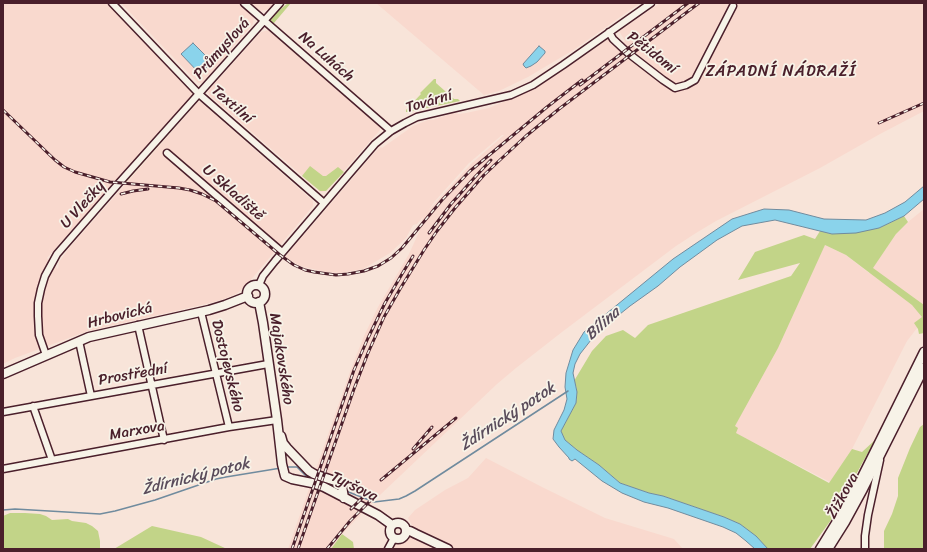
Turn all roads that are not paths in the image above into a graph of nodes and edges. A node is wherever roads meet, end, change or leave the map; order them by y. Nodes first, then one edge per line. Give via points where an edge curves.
1 (112, 3) edge
2 (244, 3) edge
3 (280, 3) edge
4 (651, 3) edge
5 (733, 6) dead end
6 (264, 21) junction
7 (609, 32) junction
8 (199, 94) junction
9 (391, 131) junction
10 (167, 153) dead end
11 (324, 203) junction
12 (282, 252) junction
13 (259, 285) junction
14 (248, 296) junction
15 (259, 302) junction
16 (201, 312) junction
17 (138, 325) junction
18 (79, 341) junction
19 (924, 352) edge
20 (46, 355) junction
21 (268, 364) junction
22 (920, 367) edge
23 (3, 374) edge
24 (216, 374) junction
25 (152, 385) junction
26 (91, 396) junction
27 (33, 406) junction
28 (3, 412) edge
29 (276, 420) junction
30 (229, 428) junction
31 (164, 440) junction
32 (881, 455) junction
33 (52, 460) junction
34 (3, 469) edge
35 (300, 482) joint
36 (343, 492) junction
37 (392, 526) junction
38 (406, 531) junction
39 (394, 538) junction
40 (388, 549) edge
41 (448, 549) edge
42 (820, 549) edge
43 (828, 549) edge
44 (865, 549) edge

1 - 8 street, Textilní
2 - 6 street, Na Luhách
3 - 6 street, Průmyslová
4 - 7 street, Tovární
5 - 7 street, Pětidomí via 695,80 675,88 629,54
6 - 8 street, Průmyslová
6 - 9 street, Na Luhách
7 - 9 street, Tovární via 523,90 417,117
8 - 11 street, Textilní
8 - 20 street, U Vlečky via 57,254 45,276 38,302 40,335
9 - 11 street, Tovární via 375,144
10 - 12 street, U Skladiště
11 - 12 street, Tovární
12 - 13 street, Tovární
13 - 14 main road via 250,288
13 - 15 main road via 265,294
14 - 15 main road via 253,302
14 - 16 main road, Hrbovická
15 - 21 main road, Majakovského
16 - 17 main road, Hrbovická
16 - 24 street, Dostojevského
17 - 18 main road, Hrbovická
17 - 25 street
18 - 20 main road, Hrbovická
18 - 26 street
19 - 22 main road, Žižkova
20 - 23 main road, Hrbovická
21 - 24 street, Prostřední
21 - 29 main road, Majakovského
22 - 32 main road, Žižkova
22 - 42 main road via 858,485
24 - 25 street, Prostřední
24 - 30 street, Dostojevského
25 - 26 street, Prostřední
25 - 31 street
26 - 27 street, Prostřední
27 - 28 street, Prostřední
27 - 33 street
29 - 30 street, Marxova
29 - 35 main road, Majakovského via 285,476
29 - 36 main road, Majakovského via 287,448 314,474 339,482
30 - 31 street, Marxova
31 - 33 street, Marxova
32 - 43 main road, Žižkova
32 - 44 street, Žižkova via 868,515
33 - 34 street, Marxova
35 - 36 main road, Tyršova
36 - 37 main road, Tyršova
37 - 38 main road, Tyršova via 401,523
37 - 39 main road via 390,532
38 - 39 main road via 402,538
38 - 41 main road, Tyršova
39 - 40 street

